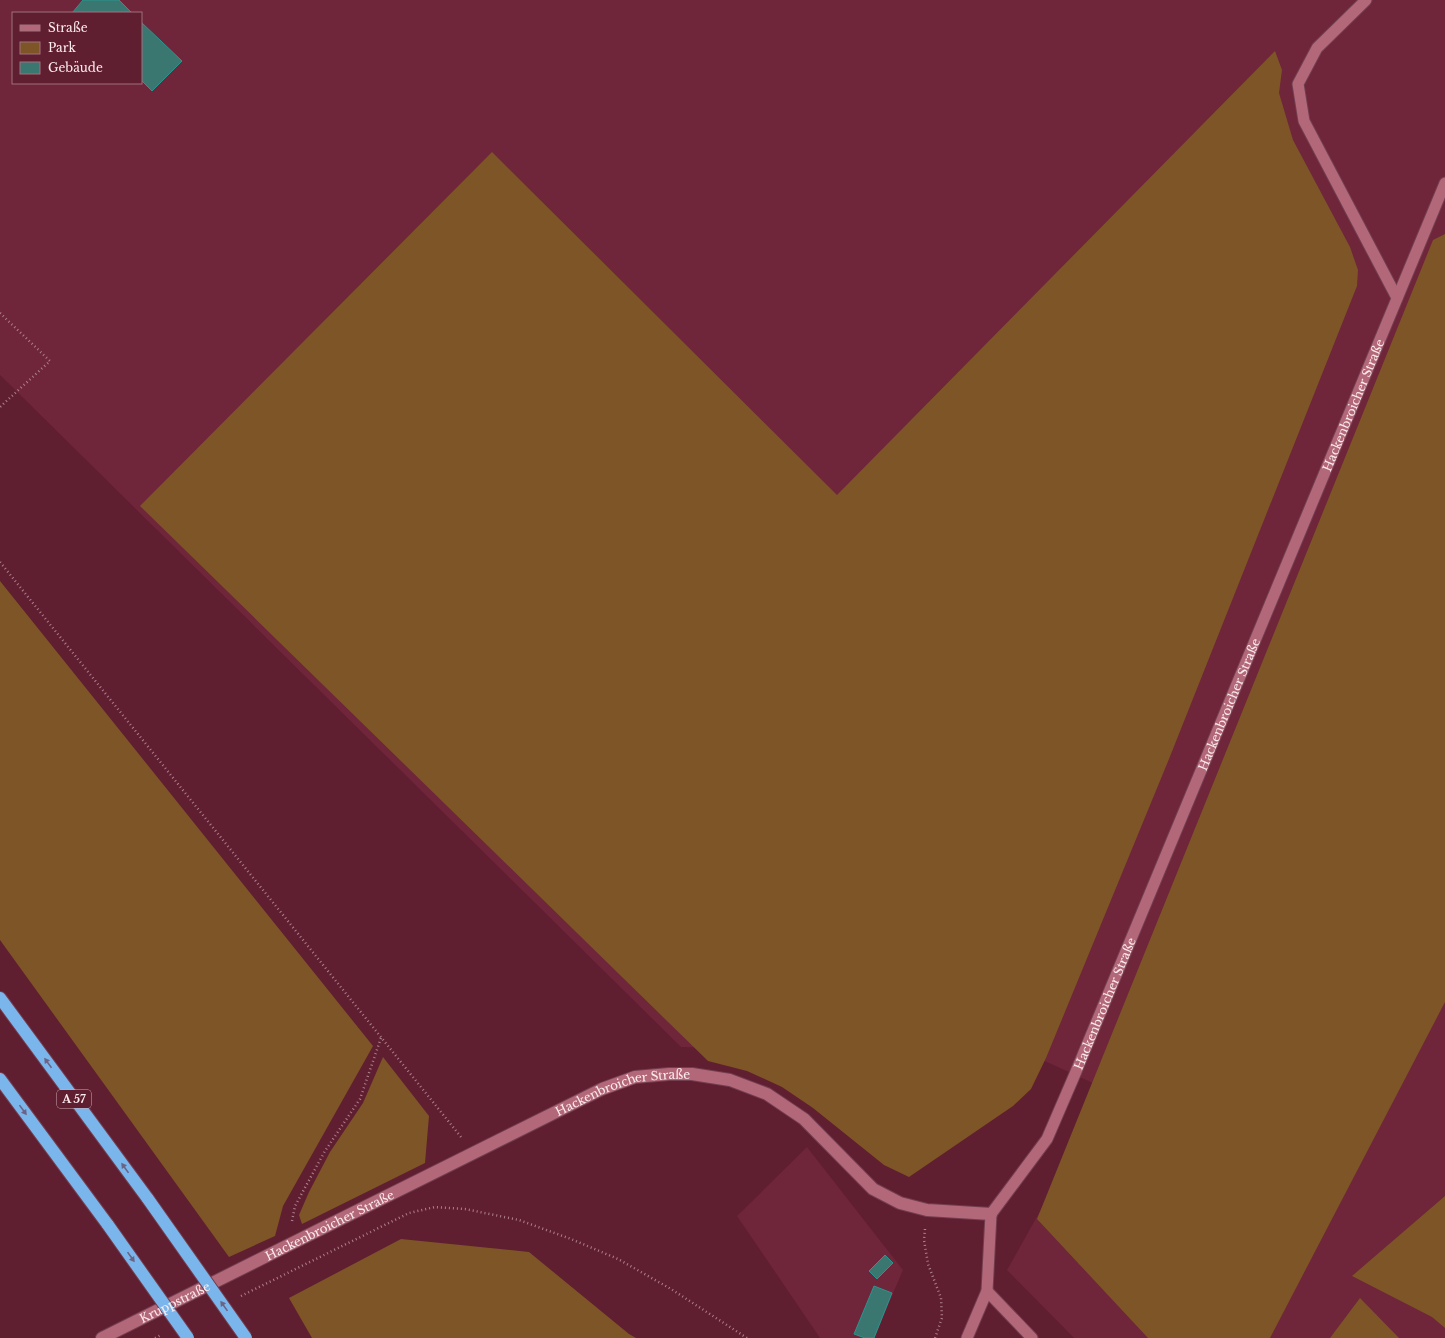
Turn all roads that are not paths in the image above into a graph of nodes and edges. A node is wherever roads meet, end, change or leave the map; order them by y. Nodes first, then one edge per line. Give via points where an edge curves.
1 (1366, 0) edge
2 (1445, 183) edge
3 (1397, 298) junction
4 (0, 998) edge
5 (0, 1079) edge
6 (991, 1214) junction
7 (247, 1266) joint
8 (987, 1291) junction
9 (102, 1338) edge
10 (188, 1338) edge
11 (246, 1338) edge
12 (967, 1338) edge
13 (1032, 1338) edge

1 - 3 lane via 1317,48 1298,84 1304,121
2 - 3 lane, Hackenbroicher Straße
3 - 6 lane, Hackenbroicher Straße via 1047,1139
11 -> 4 highway, A 57, bridge via 148,1199
5 -> 10 highway, bridge
6 - 7 street, Hackenbroicher Straße via 927,1210 900,1203 873,1189 804,1119 767,1094 730,1080 692,1074 635,1077 602,1089
6 - 8 lane
7 - 9 street, Kruppstraße
8 - 12 lane
8 - 13 lane

